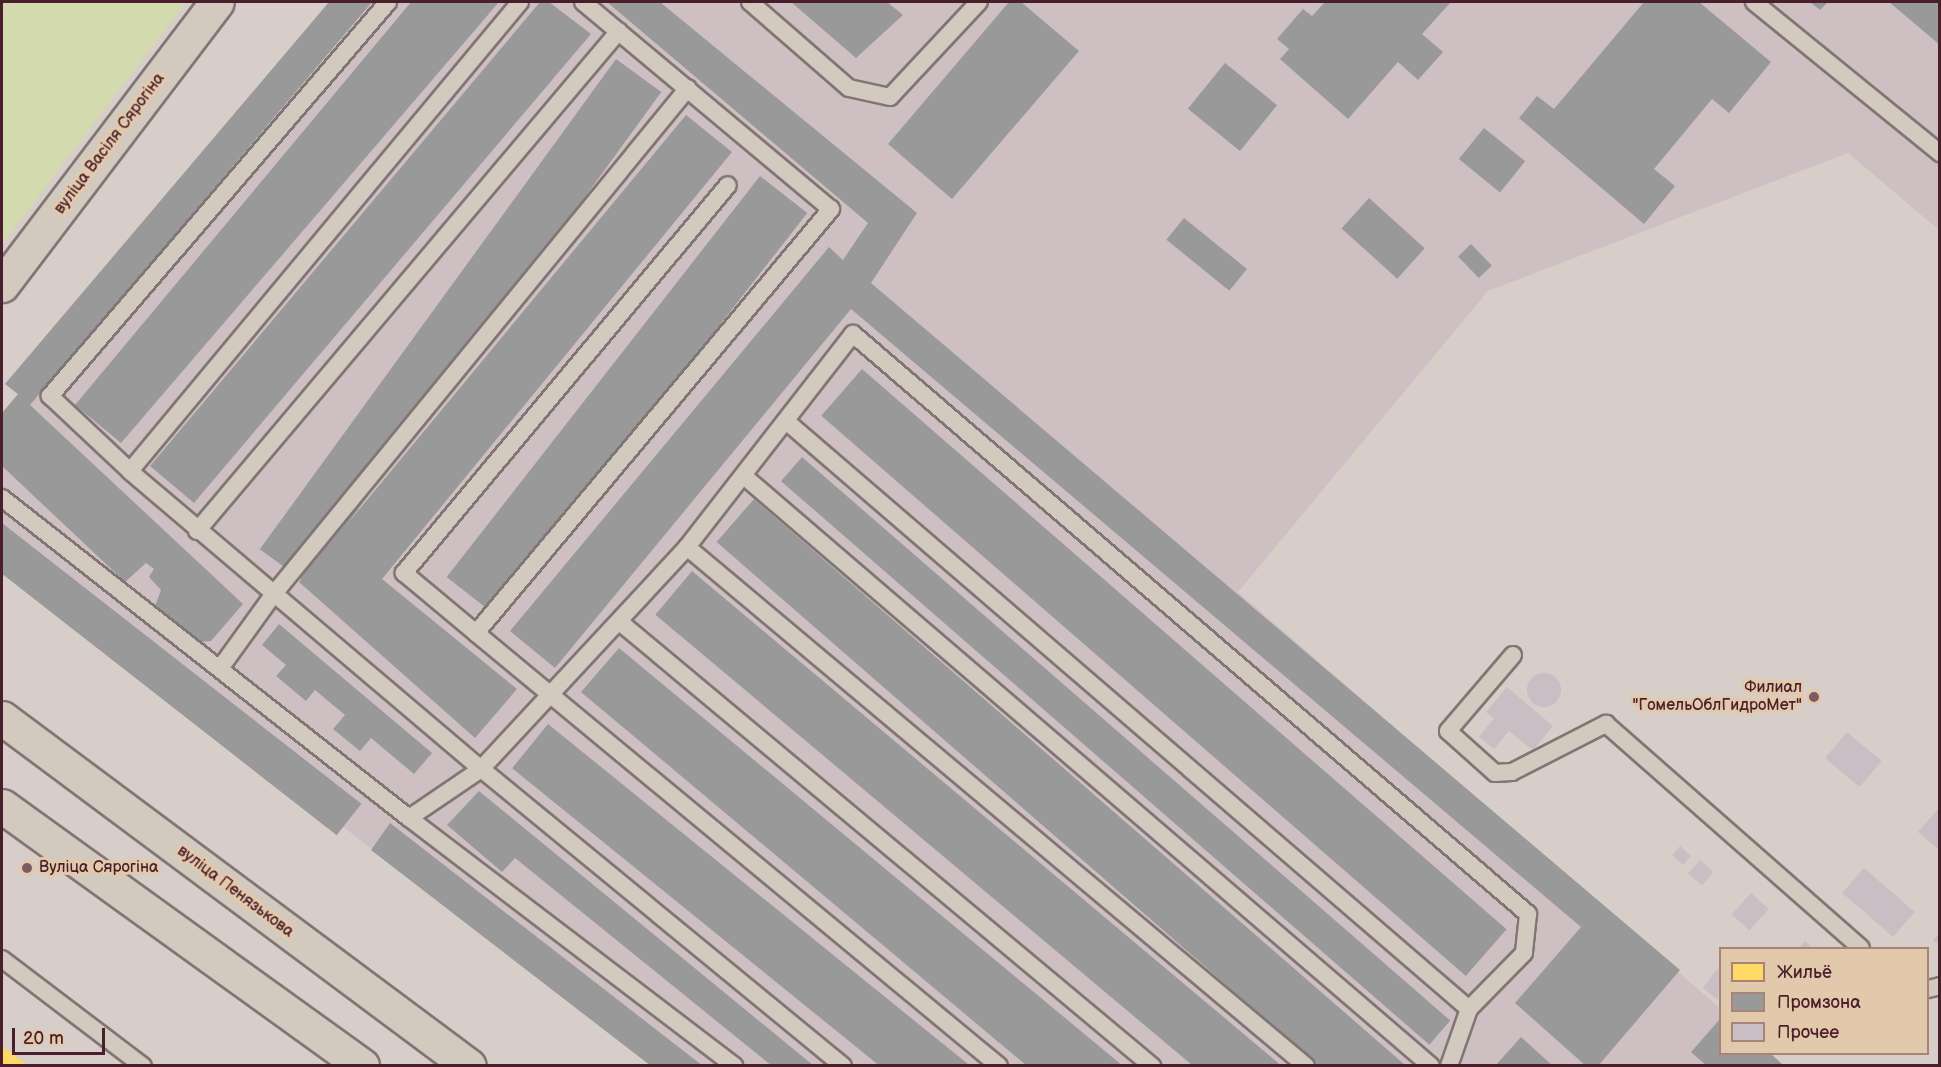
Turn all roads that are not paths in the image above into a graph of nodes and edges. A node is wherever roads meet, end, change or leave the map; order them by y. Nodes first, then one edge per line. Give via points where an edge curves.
1 (217, 2) edge
2 (388, 2) edge
3 (520, 2) edge
4 (583, 2) edge
5 (750, 2) edge
6 (979, 2) edge
7 (1754, 2) edge
8 (619, 31) junction
9 (688, 88) junction
10 (1940, 153) edge
11 (728, 185) dead end
12 (2, 285) edge
13 (786, 421) junction
14 (130, 471) junction
15 (744, 477) junction
16 (2, 498) edge
17 (197, 531) junction
18 (687, 547) junction
19 (273, 595) junction
20 (621, 623) junction
21 (476, 633) junction
22 (1513, 655) dead end
23 (220, 667) junction
24 (548, 696) junction
25 (2, 718) edge
26 (481, 769) junction
27 (2, 806) edge
28 (409, 818) junction
29 (1861, 947) edge
30 (2, 959) edge
31 (1469, 1009) junction
32 (143, 1065) edge
33 (362, 1065) edge
34 (469, 1065) edge
35 (734, 1065) edge
36 (843, 1065) edge
37 (999, 1065) edge
38 (1152, 1065) edge
39 (1306, 1065) edge
40 (1431, 1065) edge
41 (1449, 1065) edge

1 - 12 street, вуліца Васіля Сярогіна
2 - 14 lane via 50,396
3 - 14 lane
4 - 8 lane
5 - 6 lane via 849,88 890,97
7 - 10 lane
8 - 9 lane
8 - 17 lane
9 - 19 lane
9 - 21 lane via 831,209
11 - 21 lane via 404,573
13 - 15 lane
13 - 31 lane
13 - 31 lane via 853,334 1519,906 1528,914 1524,953
14 - 17 lane
15 - 18 lane
15 - 40 lane
16 - 23 lane
17 - 19 lane
18 - 20 lane
18 - 39 lane
19 - 23 lane
19 - 26 lane
20 - 24 lane
20 - 38 lane
21 - 24 lane
22 - 29 lane via 1448,731 1495,773 1512,772 1606,724
23 - 28 lane
24 - 26 lane
24 - 37 lane
25 - 34 street, вуліца Пенязькова
26 - 28 lane
26 - 36 lane
27 - 33 street
28 - 35 lane
30 - 32 lane
31 - 41 lane

